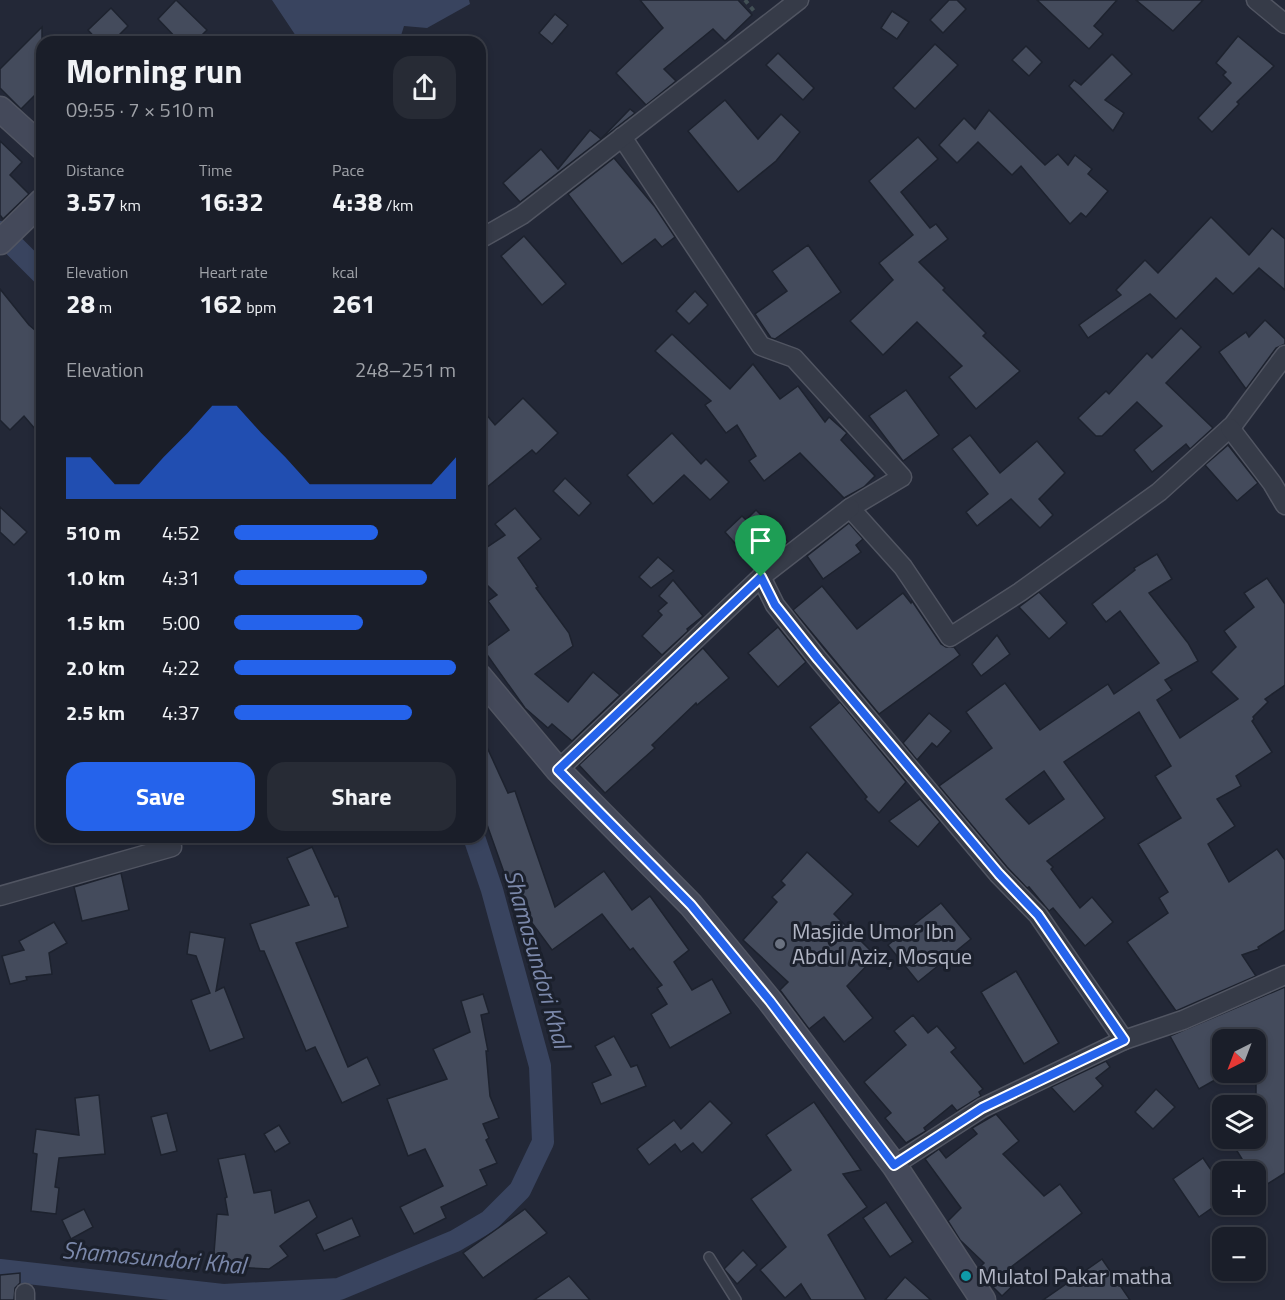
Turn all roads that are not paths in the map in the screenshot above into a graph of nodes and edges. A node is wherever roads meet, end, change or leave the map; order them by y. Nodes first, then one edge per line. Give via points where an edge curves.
1 (799, 0) edge
2 (1256, 0) edge
3 (1285, 24) edge
4 (0, 109) edge
5 (622, 137) junction
6 (36, 142) edge
7 (36, 207) edge
8 (486, 236) edge
9 (5, 238) edge
10 (1285, 355) edge
11 (1230, 428) junction
12 (1285, 505) edge
13 (850, 508) junction
14 (761, 577) junction
15 (486, 684) edge
16 (558, 770) junction
17 (172, 847) dead end
18 (0, 896) edge
19 (1285, 975) edge
20 (1124, 1040) junction
21 (894, 1165) junction
22 (708, 1257) dead end
23 (736, 1300) edge
24 (983, 1300) edge

1 - 5 street
2 - 3 street
4 - 6 street
5 - 8 street via 522,215
5 - 13 street via 761,346 794,358 902,477
7 - 9 street
10 - 11 street
11 - 12 street
11 - 13 street via 1159,492 950,637 903,567
13 - 14 street
14 - 16 street
14 - 20 street via 775,605 818,659 1038,915
15 - 16 street
16 - 21 street via 691,905 770,1001
17 - 18 street
19 - 20 street via 1183,1020
20 - 21 street via 982,1108
21 - 24 street
22 - 23 lane

